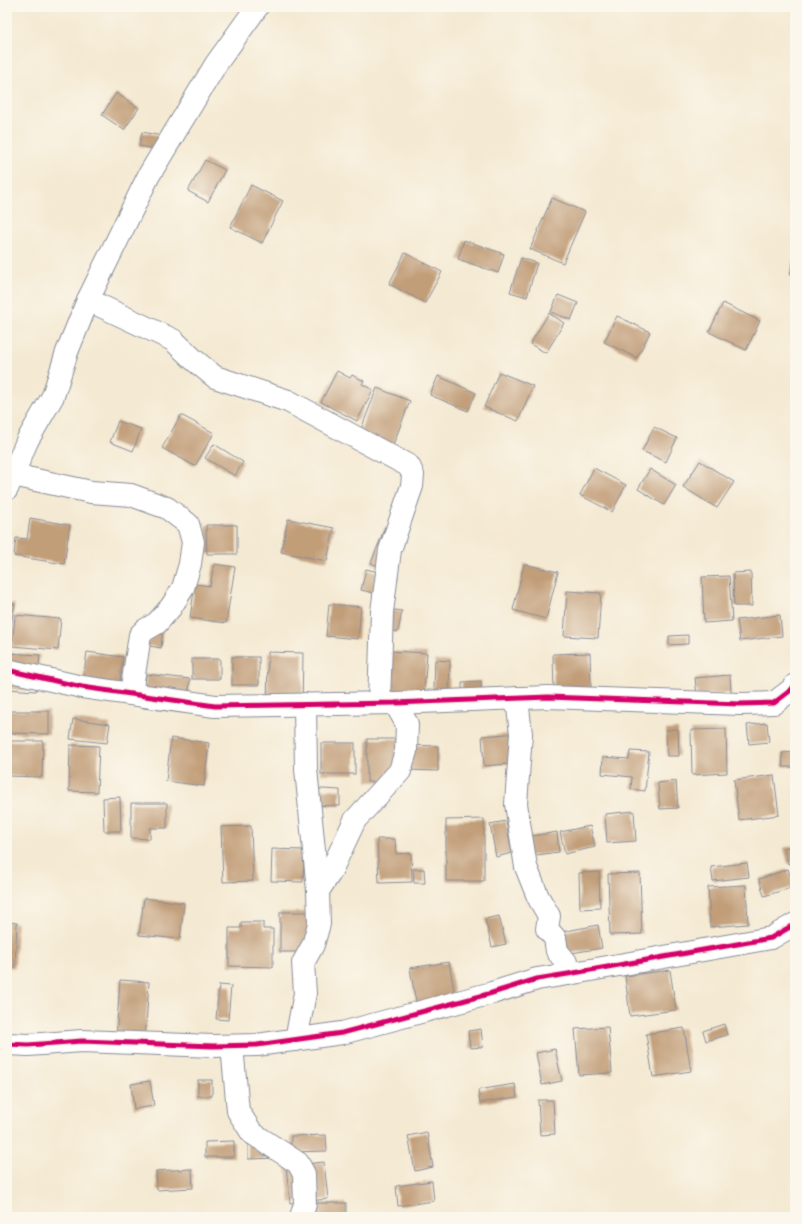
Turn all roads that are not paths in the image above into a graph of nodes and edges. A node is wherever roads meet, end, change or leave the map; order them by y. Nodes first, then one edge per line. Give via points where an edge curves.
1 (257, 7) edge
2 (88, 300) junction
3 (10, 482) edge
4 (7, 670) edge
5 (795, 685) edge
6 (131, 694) junction
7 (517, 698) junction
8 (387, 703) junction
9 (305, 704) junction
10 (318, 891) junction
11 (795, 924) edge
12 (568, 974) junction
13 (296, 1040) junction
14 (7, 1044) edge
15 (232, 1046) junction
16 (301, 1217) edge

1 - 2 street via 216,64 149,175
2 - 3 street via 53,396 27,441
2 - 8 street via 173,340 215,377 288,401 409,466 413,475 412,486 390,550 382,612
3 - 6 street via 131,495 167,508 188,524 193,542 183,588 157,623 140,635
4 - 6 street via 82,687
5 - 7 street via 774,703
6 - 9 street via 215,706
7 - 8 street
7 - 12 street via 521,734 516,804 526,866 538,897 549,916 547,929 555,938 557,951 566,962
8 - 9 street
8 - 10 street via 407,724 406,750 400,771 355,820 330,873
9 - 10 street via 306,768
10 - 13 street via 319,924 313,945 303,964 305,993
11 - 12 street via 771,938
12 - 13 street via 537,979 492,994 342,1033
13 - 15 street via 257,1046
14 - 15 street via 28,1046 82,1041
15 - 16 street via 238,1111 252,1133 298,1163 304,1174 306,1204

